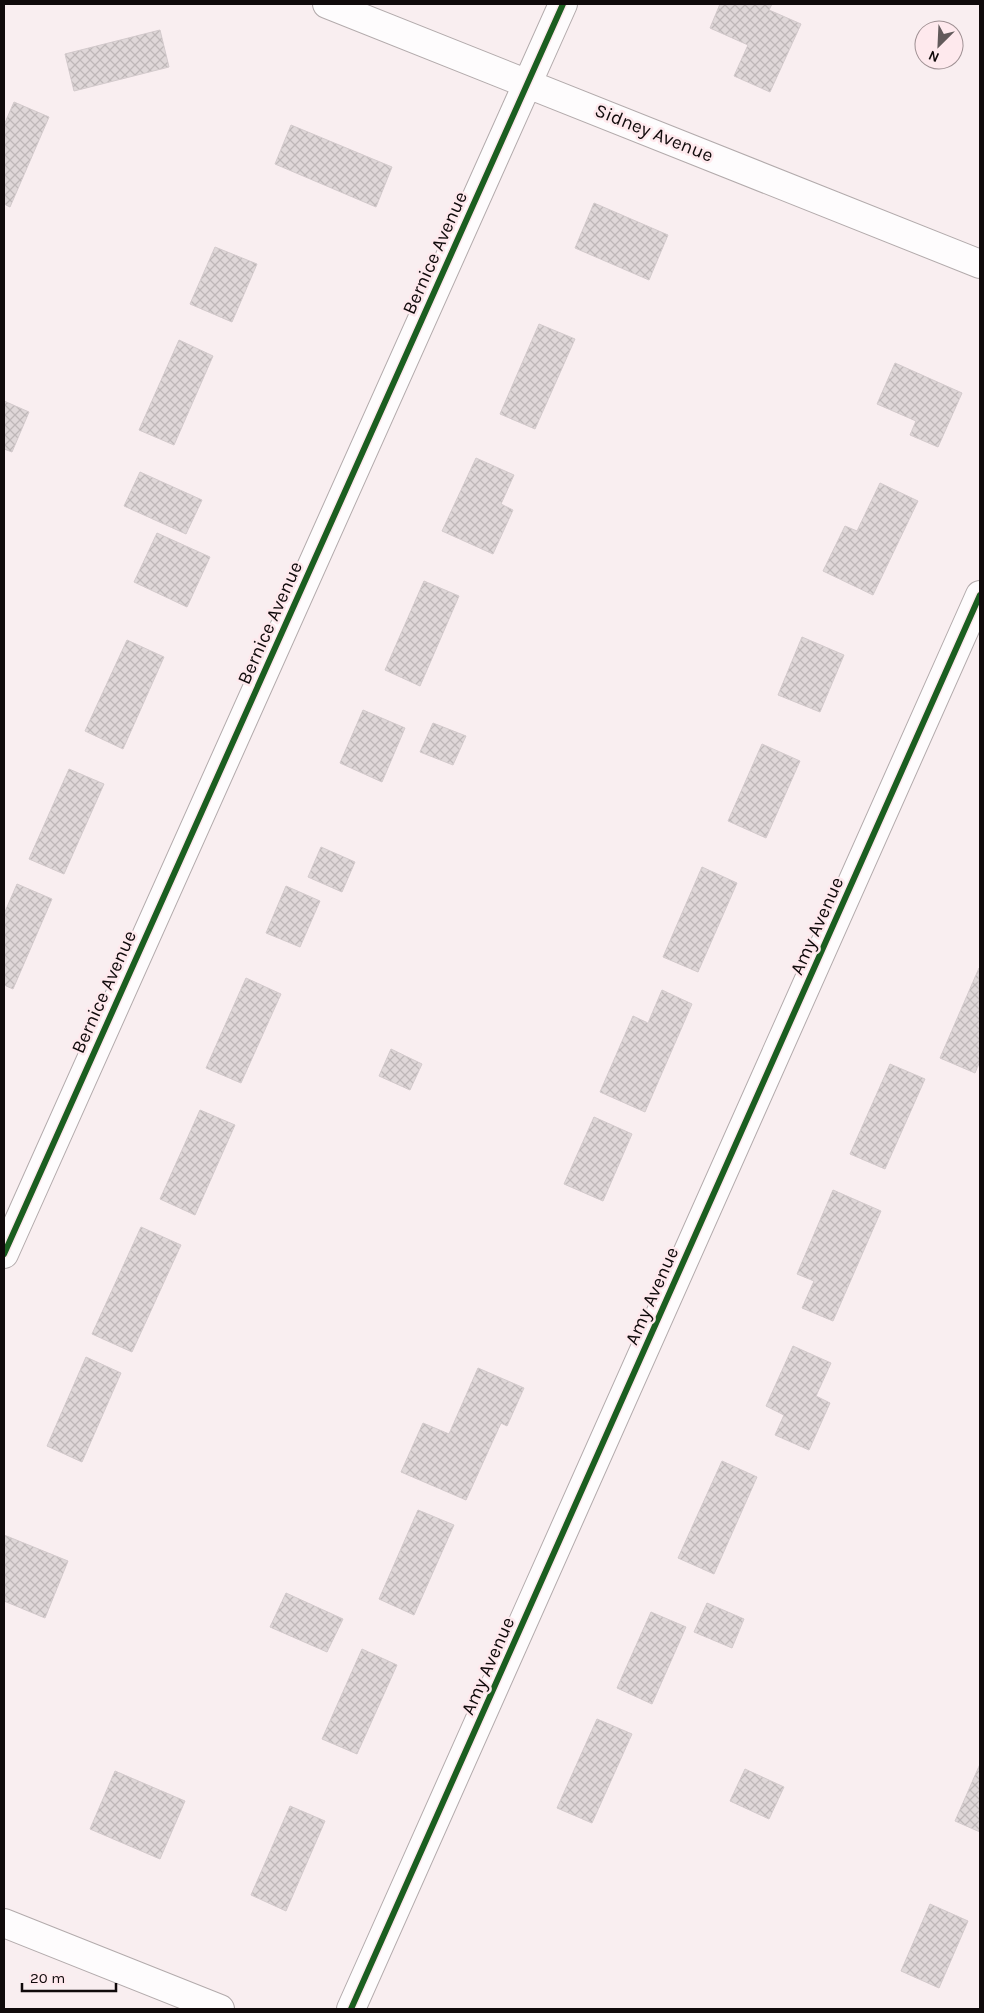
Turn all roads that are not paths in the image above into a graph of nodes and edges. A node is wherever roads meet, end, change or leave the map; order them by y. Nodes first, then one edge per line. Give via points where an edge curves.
1 (327, 4) edge
2 (563, 4) edge
3 (528, 82) junction
4 (980, 264) edge
5 (980, 596) edge
6 (4, 1254) edge
7 (4, 1923) edge
8 (220, 2009) edge
9 (351, 2009) edge

1 - 3 street, Sidney Avenue
2 - 3 street, Bernice Avenue
3 - 4 street, Sidney Avenue
3 - 6 street, Bernice Avenue
5 - 9 street, Amy Avenue
7 - 8 street

